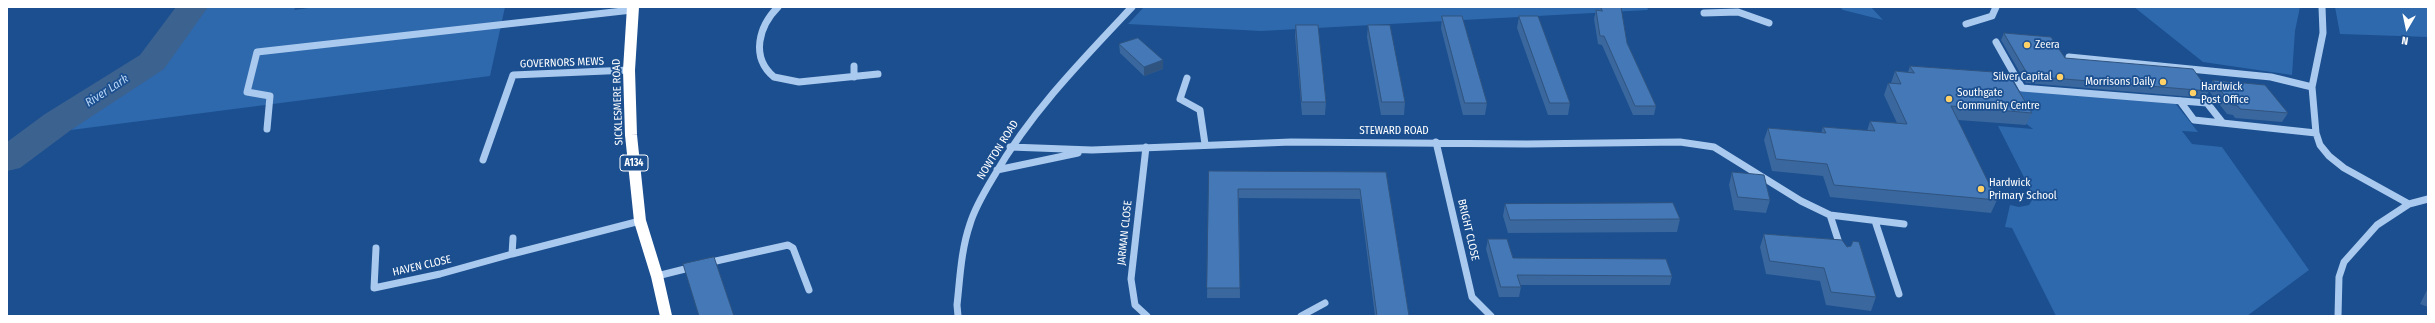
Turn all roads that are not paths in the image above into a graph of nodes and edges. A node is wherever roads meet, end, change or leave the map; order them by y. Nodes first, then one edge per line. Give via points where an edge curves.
1 (778, 7) edge
2 (1132, 7) edge
3 (1996, 7) edge
4 (2322, 7) edge
5 (633, 8) edge
6 (1736, 10) edge
7 (1704, 13) dead end
8 (1769, 23) dead end
9 (1966, 24) dead end
10 (1996, 42) dead end
11 (2068, 57) edge
12 (854, 66) dead end
13 (629, 70) junction
14 (878, 74) dead end
15 (854, 76) junction
16 (1187, 78) dead end
17 (2312, 87) junction
18 (2180, 101) junction
19 (2222, 122) junction
20 (267, 128) dead end
21 (2316, 133) junction
22 (1436, 142) junction
23 (1205, 144) junction
24 (1010, 147) junction
25 (1146, 147) junction
26 (1092, 150) junction
27 (483, 160) dead end
28 (996, 170) junction
29 (2428, 199) edge
30 (2410, 204) junction
31 (1830, 215) junction
32 (640, 221) junction
33 (1875, 221) junction
34 (1904, 224) dead end
35 (513, 238) dead end
36 (376, 248) dead end
37 (512, 254) junction
38 (1843, 255) edge
39 (657, 276) junction
40 (809, 290) dead end
41 (1899, 294) dead end
42 (1325, 303) dead end
43 (666, 316) edge
44 (958, 316) edge
45 (1147, 316) edge
46 (1301, 316) edge
47 (1491, 316) edge
48 (2338, 316) edge

1 - 15 street via 760,29 759,46 763,63 772,76 804,82
2 - 24 street, NOWTON ROAD via 1034,113
3 - 9 street via 1992,16
4 - 17 street via 2323,33
5 - 13 highway, SICKLESMERE ROAD / A134
5 - 20 street via 257,52 247,92 270,96
6 - 7 street
6 - 8 street
10 - 18 street via 2022,88
11 - 17 street via 2271,77
12 - 15 street
13 - 27 street, GOVERNORS MEWS via 513,75
13 - 32 highway, SICKLESMERE ROAD / A134 via 631,134
14 - 15 street
16 - 23 street via 1180,99 1200,110
17 - 21 street
18 - 19 street via 2207,104
18 - 19 street via 2194,120
19 - 21 street
21 - 30 street via 2320,145 2344,168
22 - 23 street, STEWARD ROAD
22 - 31 street, STEWARD ROAD via 1696,143 1714,148 1801,201
22 - 47 street, BRIGHT CLOSE via 1472,296
23 - 25 street, STEWARD ROAD
24 - 26 street, STEWARD ROAD
24 - 28 street, NOWTON ROAD
25 - 26 street, STEWARD ROAD
25 - 45 street, JARMAN CLOSE via 1131,279 1135,305
26 - 28 street, STEWARD ROAD
28 - 44 street, NOWTON ROAD via 967,231 957,305
29 - 30 street
30 - 48 street via 2377,224 2344,262 2339,277
31 - 33 street, STEWARD ROAD
31 - 38 street
32 - 37 street
32 - 39 highway, SICKLESMERE ROAD / A134
33 - 34 street, STEWARD ROAD
33 - 41 street
35 - 37 street
36 - 37 street, HAVEN CLOSE via 374,288 440,274
39 - 40 street via 788,246 793,248
39 - 43 highway, SICKLESMERE ROAD / A134
42 - 46 street

